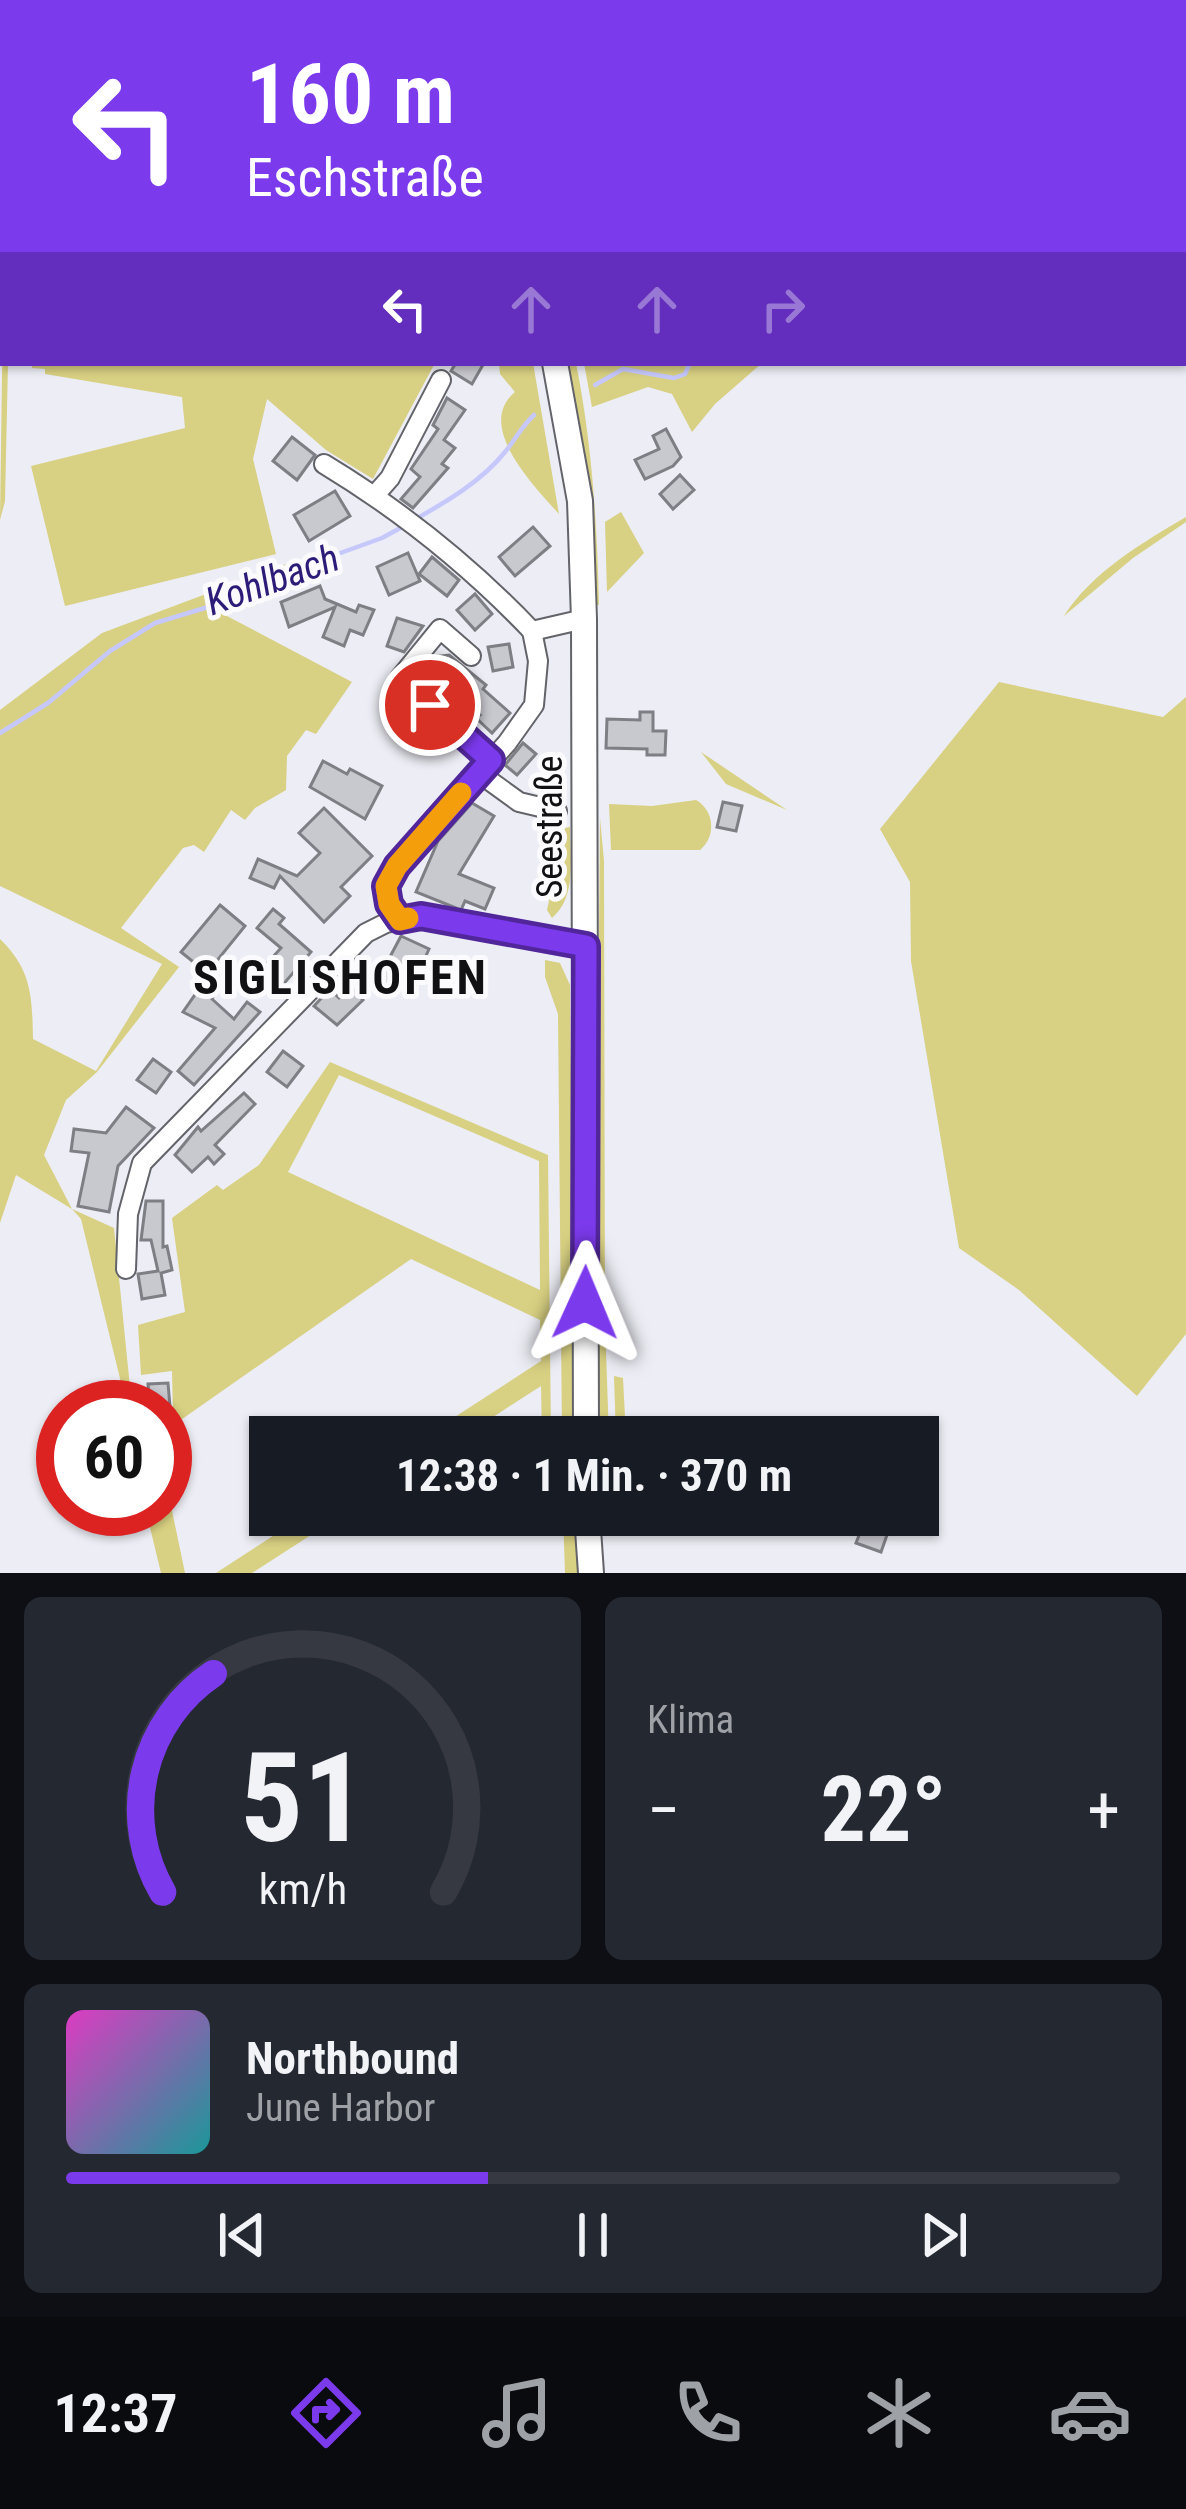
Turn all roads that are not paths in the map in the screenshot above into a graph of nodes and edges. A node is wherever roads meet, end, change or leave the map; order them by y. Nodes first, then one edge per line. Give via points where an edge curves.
1 (556, 366) edge
2 (441, 380) dead end
3 (324, 464) dead end
4 (375, 495) junction
5 (584, 619) junction
6 (532, 631) junction
7 (471, 656) dead end
8 (485, 766) junction
9 (557, 811) dead end
10 (400, 920) junction
11 (586, 946) junction
12 (126, 1269) dead end
13 (586, 1416) edge
14 (588, 1536) edge
15 (591, 1573) edge

1 - 5 main road, Seestraße via 580,501
2 - 4 street
3 - 4 street
4 - 6 street via 478,574
5 - 6 street
5 - 11 main road, Seestraße
6 - 8 street via 534,705
7 - 8 street via 440,629 400,678
8 - 9 street via 519,802
8 - 10 street via 397,866 386,886
10 - 11 street via 421,916
10 - 12 street via 366,934 142,1163 128,1214
11 - 13 main road, Seestraße
14 - 15 main road

